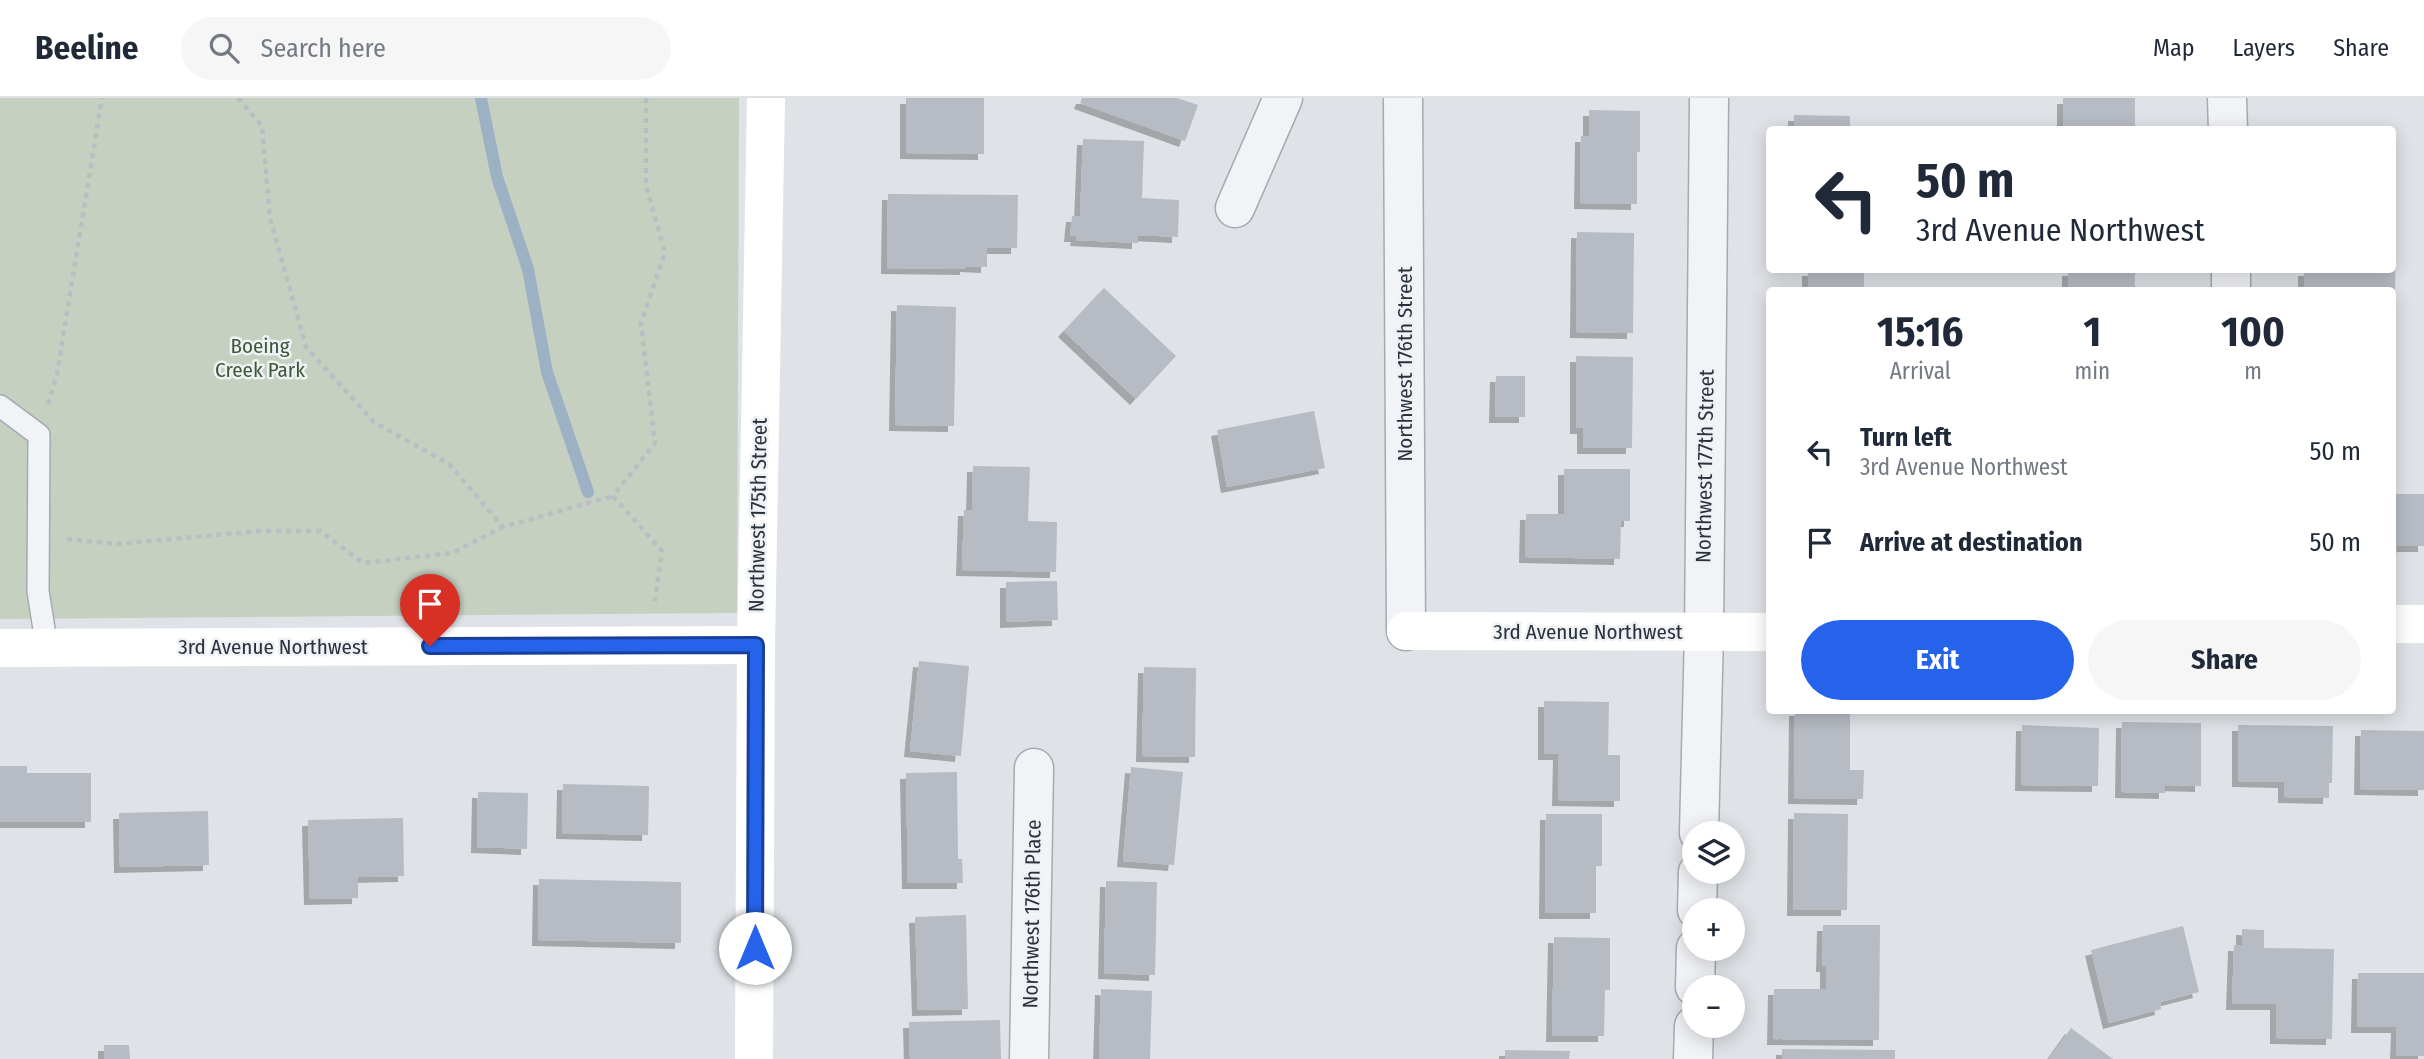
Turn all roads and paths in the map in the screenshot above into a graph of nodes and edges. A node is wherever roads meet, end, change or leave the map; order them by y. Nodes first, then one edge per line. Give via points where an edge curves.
1 (102, 98) edge
2 (238, 98) edge
3 (646, 98) edge
4 (766, 98) edge
5 (1283, 98) edge
6 (1404, 98) edge
7 (1709, 98) edge
8 (2227, 98) edge
9 (2228, 126) edge
10 (1234, 208) dead end
11 (0, 406) edge
12 (39, 435) junction
13 (613, 496) junction
14 (503, 527) junction
15 (38, 536) junction
16 (2396, 624) edge
17 (2424, 624) edge
18 (1406, 631) joint
19 (1766, 632) edge
20 (1704, 633) junction
21 (649, 645) junction
22 (756, 645) junction
23 (0, 648) edge
24 (47, 648) junction
25 (1034, 768) dead end
26 (1699, 821) edge
27 (1694, 1038) edge
28 (754, 1059) edge
29 (1029, 1059) edge
30 (1693, 1059) edge

1 - 12 path via 57,374
2 - 14 path via 262,126 270,218 306,347 374,422 449,464
3 - 13 path via 646,185 665,253 641,323 655,443
4 - 22 street, Northwest 175th Street
5 - 10 street
6 - 18 street, Northwest 176th Street
7 - 20 street, Northwest 177th Street
8 - 9 street
11 - 12 lane
12 - 15 lane
13 - 14 path
13 - 21 path via 662,551
14 - 15 path via 452,553 363,563 320,531 260,531 117,544
15 - 24 lane via 38,591
16 - 17 street
18 - 20 street, 3rd Avenue Northwest
19 - 20 street, 3rd Avenue Northwest
20 - 26 street, Northwest 177th Street
21 - 22 street, 3rd Avenue Northwest
21 - 24 street, 3rd Avenue Northwest
22 - 28 street, Northwest 175th Street
23 - 24 street, 3rd Avenue Northwest
25 - 29 street, Northwest 176th Place
27 - 30 street

